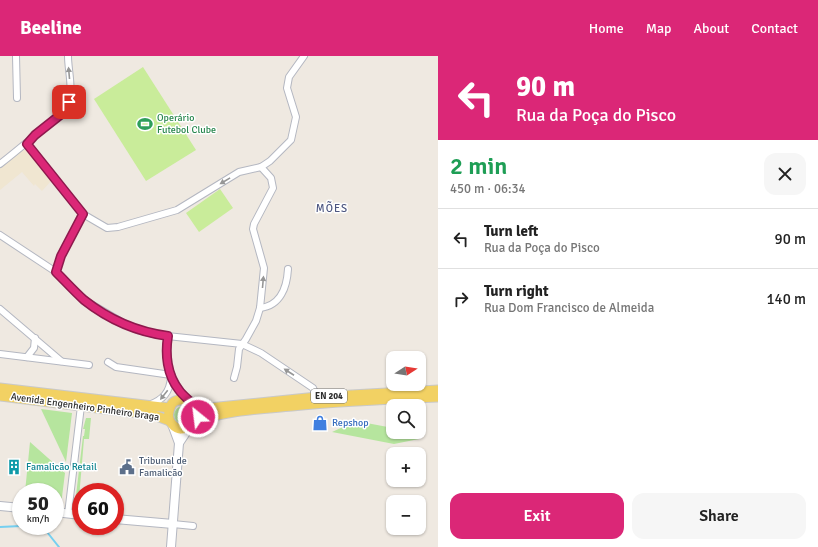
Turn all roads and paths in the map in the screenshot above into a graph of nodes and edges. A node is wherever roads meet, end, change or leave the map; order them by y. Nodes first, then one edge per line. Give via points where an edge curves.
1 (16, 56) edge
2 (68, 56) edge
3 (304, 56) edge
4 (17, 98) dead end
5 (27, 144) junction
6 (0, 164) edge
7 (261, 166) junction
8 (83, 214) junction
9 (0, 235) edge
10 (288, 269) dead end
11 (56, 272) junction
12 (260, 308) junction
13 (0, 309) edge
14 (168, 336) junction
15 (35, 338) junction
16 (242, 344) junction
17 (0, 354) edge
18 (27, 357) junction
19 (61, 361) junction
20 (108, 362) dead end
21 (89, 365) dead end
22 (171, 375) junction
23 (234, 378) dead end
24 (0, 388) edge
25 (438, 390) edge
26 (0, 396) edge
27 (317, 397) junction
28 (438, 397) edge
29 (191, 402) junction
30 (81, 406) junction
31 (146, 406) junction
32 (170, 408) junction
33 (171, 422) junction
34 (191, 427) junction
35 (179, 443) junction
36 (0, 506) edge
37 (12, 507) edge
38 (64, 513) edge
39 (68, 514) junction
40 (72, 514) edge
41 (124, 519) edge
42 (173, 524) junction
43 (194, 526) dead end
44 (171, 547) edge

1 - 4 street
5 -> 2 street via 67,108 70,86
3 - 7 street via 289,77 287,88 296,117 291,140 270,161
5 - 6 street
5 - 8 street
7 -> 8 street via 239,172 177,210 118,227 107,228
12 -> 7 street via 264,268 253,229 273,188 270,178
8 - 11 street via 61,256
9 - 11 street
10 - 12 street via 281,296 271,305
11 - 14 street via 81,297 100,311 137,330
12 - 16 street via 253,327
13 - 15 street
14 - 16 street
14 - 22 street via 166,355
15 - 18 street via 34,348
15 - 19 street
16 - 23 street
27 -> 16 street via 313,388 261,353
17 - 18 street
18 - 19 street
19 - 21 street
20 - 22 street via 116,367
22 - 29 street via 178,389
22 -> 31 street via 171,382 164,396
24 - 31 main road, Avenida Engenheiro Pinheiro Braga / EN 204
25 - 27 main road, Avenida Engenheiro Pinheiro Braga / EN 204
26 - 30 main road, Avenida Engenheiro Pinheiro Braga
27 - 29 main road, Avenida Engenheiro Pinheiro Braga / EN 204 via 214,407 203,407
28 - 34 main road, EN 204 via 324,403 240,411 211,417
29 - 32 main road, Avenida Engenheiro Pinheiro Braga / EN 204 via 180,400
29 - 34 main road via 198,412
30 - 33 main road, Avenida Engenheiro Pinheiro Braga via 154,415
30 - 39 street
31 - 32 main road, Avenida Engenheiro Pinheiro Braga / EN 204
32 - 33 main road, Avenida Engenheiro Pinheiro Braga via 168,416
33 - 34 main road, Avenida Engenheiro Pinheiro Braga via 180,429
33 - 35 street
34 - 35 street
35 - 42 street
36 - 37 street
38 - 39 street
39 - 40 street
41 - 42 street
42 - 43 street
42 - 44 street

